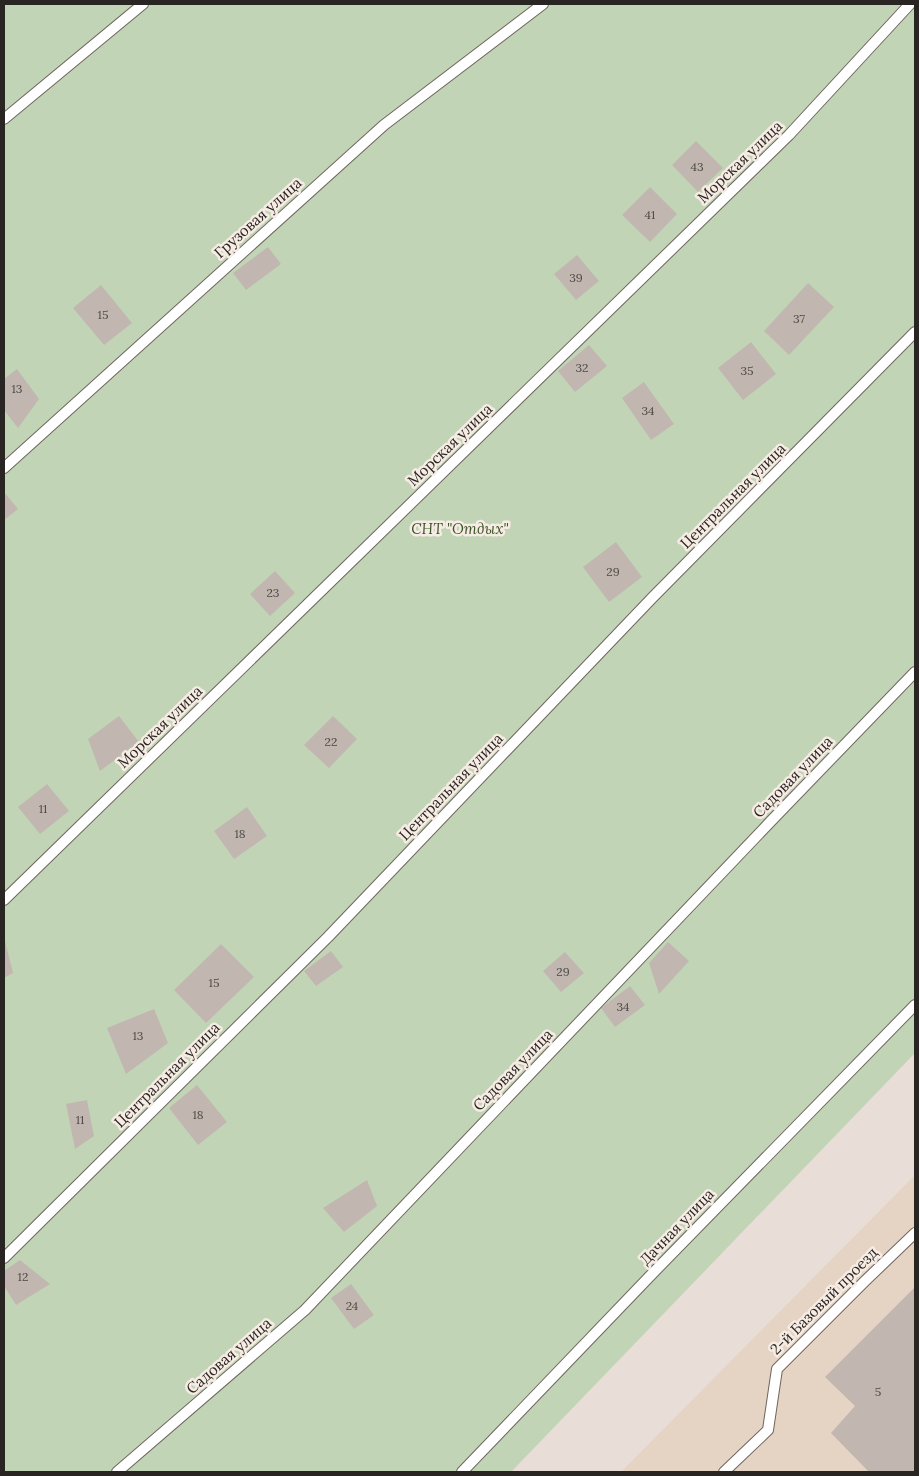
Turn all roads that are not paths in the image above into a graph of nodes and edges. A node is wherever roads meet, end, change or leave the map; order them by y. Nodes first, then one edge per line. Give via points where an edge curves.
1 (143, 4) edge
2 (543, 4) edge
3 (910, 4) edge
4 (4, 119) edge
5 (915, 332) edge
6 (4, 468) edge
7 (915, 672) edge
8 (4, 900) edge
9 (915, 1005) edge
10 (915, 1233) edge
11 (4, 1258) edge
12 (117, 1472) edge
13 (462, 1472) edge
14 (724, 1472) edge

1 - 4 lane
2 - 6 lane, Грузовая улица via 384,125
3 - 8 lane, Морская улица via 789,135
5 - 11 lane, Центральная улица via 653,597 328,937
7 - 12 lane, Садовая улица via 305,1310
9 - 13 lane, Дачная улица
10 - 14 lane, 2-й Базовый проезд via 777,1369 768,1430

